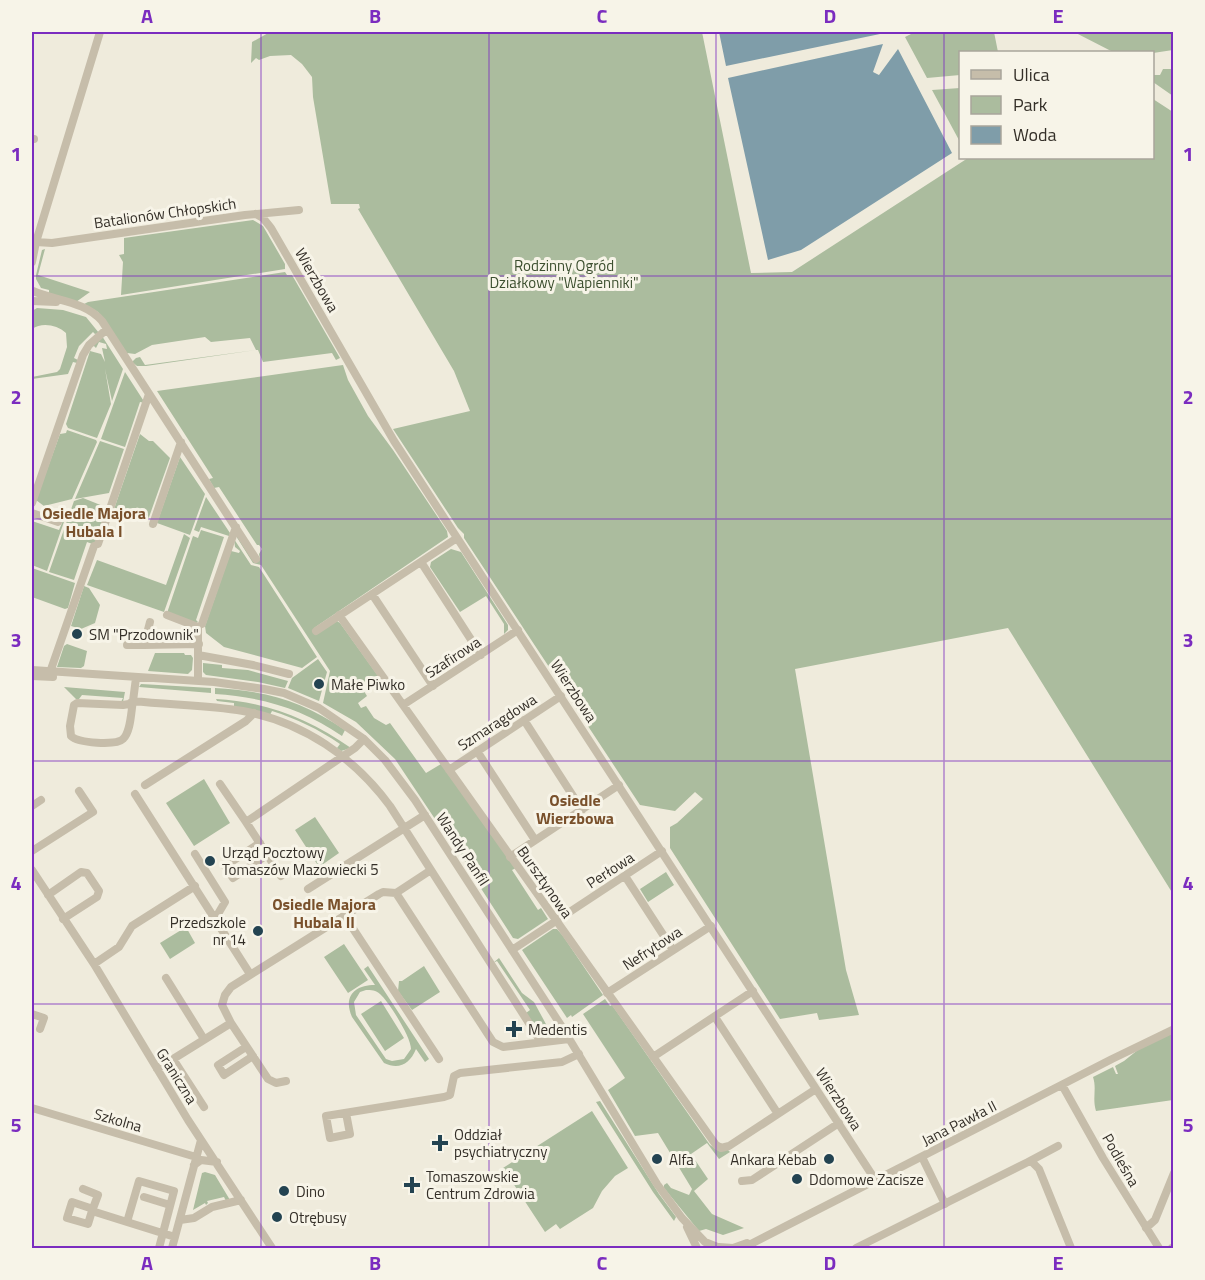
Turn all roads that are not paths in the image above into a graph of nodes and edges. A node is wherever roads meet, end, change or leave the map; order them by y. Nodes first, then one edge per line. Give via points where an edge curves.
1 (100, 32) edge
2 (299, 210) dead end
3 (256, 214) junction
4 (34, 247) edge
5 (32, 262) edge
6 (32, 289) edge
7 (32, 301) edge
8 (67, 303) junction
9 (107, 329) junction
10 (149, 394) junction
11 (181, 442) junction
12 (35, 485) edge
13 (32, 503) edge
14 (32, 513) edge
15 (58, 522) dead end
16 (153, 524) dead end
17 (236, 527) junction
18 (457, 538) junction
19 (256, 559) dead end
20 (421, 562) junction
21 (372, 594) junction
22 (167, 615) dead end
23 (339, 615) junction
24 (150, 622) dead end
25 (202, 624) dead end
26 (518, 630) junction
27 (316, 631) dead end
28 (199, 644) junction
29 (127, 645) dead end
30 (144, 645) junction
31 (481, 654) junction
32 (198, 655) junction
33 (32, 670) edge
34 (49, 674) junction
35 (289, 674) dead end
36 (32, 676) edge
37 (136, 678) junction
38 (198, 681) junction
39 (433, 686) junction
40 (561, 696) junction
41 (133, 701) junction
42 (403, 705) junction
43 (254, 713) junction
44 (524, 720) junction
45 (364, 739) junction
46 (477, 751) junction
47 (344, 757) junction
48 (448, 770) junction
49 (145, 784) dead end
50 (220, 784) dead end
51 (619, 785) junction
52 (80, 791) dead end
53 (135, 794) dead end
54 (41, 800) dead end
55 (32, 806) edge
56 (582, 810) junction
57 (424, 815) junction
58 (246, 822) junction
59 (404, 828) junction
60 (535, 840) junction
61 (260, 843) junction
62 (32, 851) edge
63 (662, 851) junction
64 (195, 854) dead end
65 (267, 855) junction
66 (510, 856) junction
67 (32, 870) edge
68 (431, 870) junction
69 (281, 876) dead end
70 (624, 876) junction
71 (195, 886) junction
72 (308, 889) dead end
73 (396, 893) junction
74 (48, 895) junction
75 (344, 915) junction
76 (63, 919) junction
77 (215, 919) junction
78 (556, 921) junction
79 (711, 926) junction
80 (512, 950) junction
81 (673, 950) junction
82 (94, 964) junction
83 (250, 974) junction
84 (166, 978) dead end
85 (753, 991) junction
86 (607, 993) junction
87 (32, 1014) edge
88 (715, 1017) junction
89 (231, 1023) junction
90 (40, 1029) dead end
91 (1173, 1029) edge
92 (204, 1039) junction
93 (569, 1039) junction
94 (541, 1042) junction
95 (246, 1047) junction
96 (579, 1054) junction
97 (253, 1056) junction
98 (653, 1058) junction
99 (173, 1059) junction
100 (438, 1059) dead end
101 (157, 1069) junction
102 (286, 1081) dead end
103 (1062, 1085) junction
104 (816, 1089) junction
105 (204, 1107) dead end
106 (32, 1108) edge
107 (346, 1113) dead end
108 (778, 1114) junction
109 (838, 1123) junction
110 (201, 1140) junction
111 (1058, 1146) dead end
112 (208, 1150) junction
113 (922, 1157) junction
114 (197, 1159) junction
115 (217, 1162) junction
116 (1028, 1162) junction
117 (1173, 1173) edge
118 (876, 1180) junction
119 (742, 1181) dead end
120 (82, 1190) dead end
121 (144, 1197) dead end
122 (241, 1200) junction
123 (945, 1204) junction
124 (170, 1205) junction
125 (682, 1218) junction
126 (180, 1220) junction
127 (127, 1222) junction
128 (1146, 1228) junction
129 (163, 1233) junction
130 (175, 1237) junction
131 (757, 1240) junction
132 (717, 1247) edge
133 (159, 1248) edge
134 (172, 1248) edge
135 (272, 1248) edge
136 (698, 1248) edge
137 (743, 1248) edge
138 (856, 1248) edge
139 (1071, 1248) edge
140 (1159, 1248) edge

1 - 4 street
2 - 3 street, Batalionów Chłopskich
3 - 4 street, Batalionów Chłopskich
3 - 18 street, Wierzbowa via 271,228 391,436
4 - 5 street
6 - 7 street
6 - 8 street
7 - 8 street
8 - 9 street via 90,310
9 - 10 street
9 - 12 street via 83,355
10 - 11 street
10 - 34 street
11 - 16 street
11 - 17 street
12 - 13 street
14 - 15 street
17 - 19 street
17 - 25 street
18 - 20 street
18 - 26 street, Wierzbowa
20 - 21 street
20 - 31 street
21 - 23 street
21 - 39 street
22 - 28 street via 198,627
23 - 27 street
23 - 42 street, Bursztynowa
24 - 30 street
26 - 31 street, Szafirowa
26 - 40 street, Wierzbowa
28 - 30 street
28 - 32 street
29 - 30 street
31 - 39 street, Szafirowa
32 - 35 street
32 - 38 street
33 - 34 street, Wandy Panfil
34 - 36 street, Wandy Panfil
34 - 37 street, Wandy Panfil
37 - 38 street, Wandy Panfil
37 - 41 street
38 - 45 street, Wandy Panfil via 240,684 293,696 334,717
39 - 42 street, Szafirowa
40 - 44 street, Szmaragdowa
40 - 51 street, Wierzbowa
41 - 41 street via 123,739 79,741 71,736 75,705 80,702 123,705
41 - 43 street
42 - 48 street, Bursztynowa
43 - 47 street via 305,731
43 - 49 street
44 - 46 street, Szmaragdowa
44 - 56 street
45 - 47 street
45 - 57 street, Wandy Panfil via 399,777
46 - 48 street, Szmaragdowa
46 - 60 street
47 - 58 street
47 - 59 street via 376,788
48 - 66 street, Bursztynowa
50 - 58 street
51 - 56 street
51 - 63 street, Wierzbowa
52 - 62 street via 93,812
53 - 71 street
54 - 55 street
56 - 60 street
57 - 59 street
57 - 80 street, Wandy Panfil
58 - 61 street
59 - 68 street
59 - 72 street
60 - 66 street
61 - 65 street
61 - 65 street via 225,866 233,878
63 - 70 street, Perłowa
63 - 79 street, Wierzbowa
64 - 77 street via 225,902
65 - 69 street
66 - 78 street, Bursztynowa
67 - 74 street, Graniczna
68 - 73 street
68 - 94 street
70 - 78 street, Perłowa
70 - 81 street
71 - 77 street
71 - 82 street via 132,926 119,947
73 - 75 street via 383,892
73 - 94 street via 493,1042 504,1047
74 - 76 street, Graniczna
74 - 76 street via 81,873 87,873 99,891 97,897
75 - 83 street
75 - 100 street
76 - 82 street, Graniczna
77 - 83 street
78 - 80 street, Perłowa
78 - 86 street, Bursztynowa
79 - 81 street, Nefrytowa
79 - 85 street, Wierzbowa
80 - 93 street, Wandy Panfil
81 - 86 street, Nefrytowa
82 - 101 street, Graniczna
83 - 89 street via 225,995 222,1005
84 - 92 street
85 - 88 street
85 - 104 street, Wierzbowa
86 - 98 street, Bursztynowa
87 - 90 street via 44,1018
88 - 98 street
88 - 108 street
89 - 92 street
89 - 95 street
91 - 103 street, Jana Pawła II
92 - 99 street
93 - 94 street
93 - 96 street, Wandy Panfil
95 - 97 street
95 - 97 street via 218,1065 224,1075
96 - 107 street via 561,1062 460,1073 452,1080 450,1095
96 - 125 street, Wandy Panfil via 657,1184
97 - 102 street via 268,1079 276,1083
98 - 108 street, Bursztynowa via 716,1145 725,1148
99 - 101 street
99 - 105 street, Graniczna
101 - 110 street, Graniczna
103 - 113 street, Jana Pawła II
103 - 128 street, Podleśna
104 - 108 street
104 - 109 street, Wierzbowa
106 - 114 street, Szkolna
109 - 118 street, Wierzbowa
109 - 119 street via 752,1180
110 - 112 street, Graniczna
110 - 114 street
111 - 116 street
112 - 114 street
112 - 115 street, Graniczna
113 - 118 street, Jana Pawła II
113 - 123 street
114 - 115 street, Szkolna
114 - 126 street
115 - 122 street, Graniczna
116 - 123 street
116 - 139 street via 1039,1169
117 - 128 street via 1155,1220
118 - 131 street, Jana Pawła II
120 - 127 street via 98,1195 93,1210
121 - 124 street
122 - 126 street
122 - 135 street, Graniczna
123 - 138 street
124 - 127 street via 174,1191 139,1181
124 - 129 street
125 - 132 street, Wandy Panfil via 705,1242
125 - 136 street, Wandy Panfil
126 - 130 street
127 - 129 street
128 - 140 street, Podleśna
129 - 130 street
129 - 133 street
130 - 134 street
131 - 132 street, Jana Pawła II via 732,1248
131 - 137 street, Jana Pawła II
132 - 136 street, Jana Pawła II

